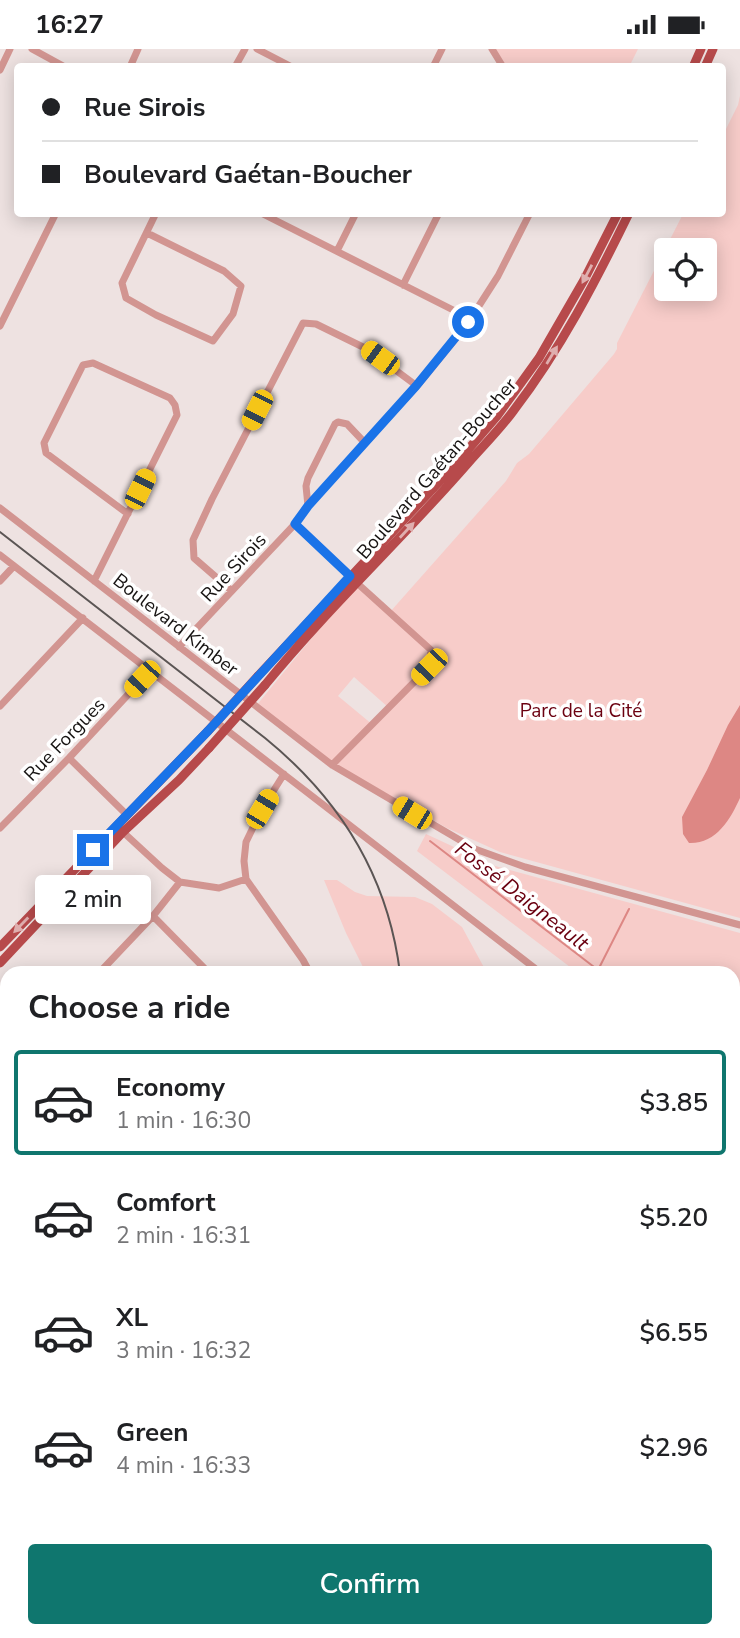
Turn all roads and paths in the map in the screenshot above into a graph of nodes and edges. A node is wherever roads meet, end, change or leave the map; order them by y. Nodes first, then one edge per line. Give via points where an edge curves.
1 (10, 49) edge
2 (32, 49) edge
3 (257, 49) edge
4 (58, 63) edge
5 (284, 63) edge
6 (0, 70) edge
7 (54, 217) edge
8 (154, 217) edge
9 (276, 217) edge
10 (354, 217) edge
11 (437, 217) edge
12 (528, 217) edge
13 (616, 217) edge
14 (627, 217) edge
15 (148, 233) junction
16 (337, 251) junction
17 (403, 285) junction
18 (468, 322) junction
19 (0, 326) edge
20 (416, 386) junction
21 (365, 443) junction
22 (308, 506) junction
23 (0, 508) edge
24 (128, 514) junction
25 (295, 524) junction
26 (0, 555) edge
27 (14, 566) junction
28 (354, 580) junction
29 (0, 581) edge
30 (94, 581) junction
31 (232, 590) junction
32 (83, 618) junction
33 (179, 647) junction
34 (273, 666) junction
35 (149, 671) junction
36 (0, 706) edge
37 (69, 758) junction
38 (332, 765) junction
39 (284, 774) junction
40 (127, 815) junction
41 (0, 828) edge
42 (123, 832) junction
43 (246, 879) junction
44 (180, 882) junction
45 (153, 916) junction
46 (740, 925) edge
47 (0, 947) edge
48 (0, 963) edge
49 (106, 966) edge
50 (202, 966) edge
51 (306, 966) edge
52 (532, 966) edge

1 - 6 street
2 - 4 street
3 - 5 street
7 - 19 street
8 - 15 street
9 - 16 street
10 - 16 street
11 - 17 street
12 - 18 street, Rue Sirois
13 -> 28 main road, Boulevard Gaétan-Boucher via 584,280 514,394
28 -> 14 main road, Boulevard Gaétan-Boucher via 451,483 513,412 554,352
15 - 15 street via 122,283 126,298 212,341 233,314 241,286 224,271
16 - 17 street
17 - 18 street
18 - 20 street, Rue Sirois
20 - 21 street, Rue Sirois
20 - 31 street via 367,349 316,324 303,323 193,540 194,558
21 - 22 street, Rue Sirois
21 - 22 street via 347,424 335,424 308,478
22 - 25 street, Rue Sirois
23 - 30 street, Boulevard Kimber
24 - 24 street via 177,415 175,405 170,398 93,363 83,365 44,443 46,453
24 - 30 street
25 - 28 street
25 - 31 street, Rue Sirois
26 - 27 street
27 - 29 street
27 - 32 street
28 - 34 main road, Boulevard Gaétan-Boucher
28 - 38 street via 431,650 429,667
30 - 33 street, Boulevard Kimber
31 - 33 street, Rue Sirois
32 - 35 street
32 - 36 street
33 - 38 street, Boulevard Kimber
34 - 40 main road, Boulevard Gaétan-Boucher, bridge
34 - 42 main road, Boulevard Gaétan-Boucher, bridge via 209,748
35 - 37 street, Rue Forgues
35 - 39 street
37 - 40 street
37 - 41 street, Rue Forgues
38 - 46 street, Boulevard Kimber via 475,849 525,867
39 - 43 street via 246,842
39 - 52 street
40 -> 47 main road, Boulevard Gaétan-Boucher
42 - 44 street
42 - 48 main road, Boulevard Gaétan-Boucher
43 - 44 street via 219,888
43 - 51 street
44 - 45 street
45 - 49 street
45 - 50 street

